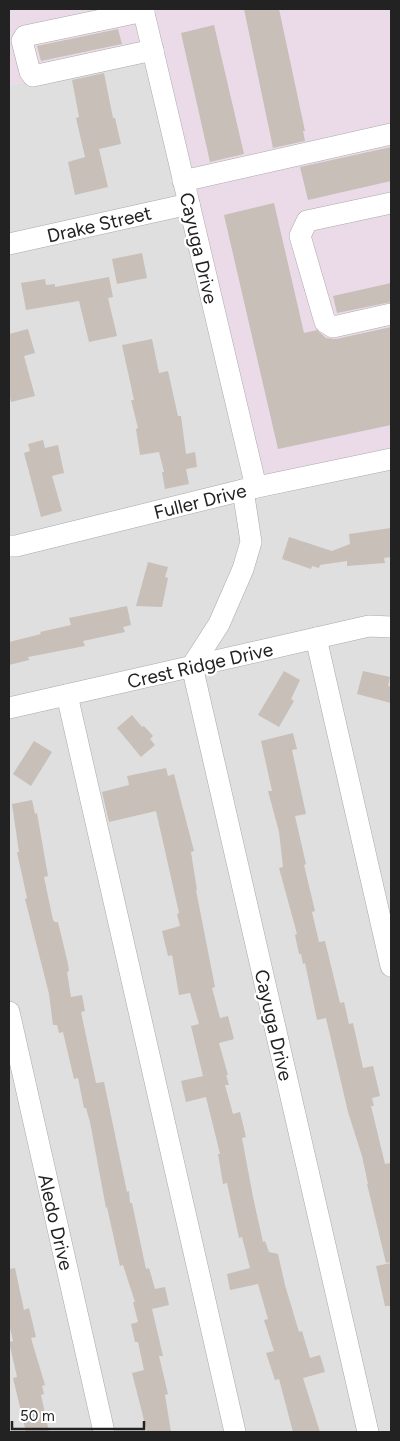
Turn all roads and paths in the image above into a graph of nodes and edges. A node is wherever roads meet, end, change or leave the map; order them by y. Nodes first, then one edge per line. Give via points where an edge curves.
1 (143, 10) edge
2 (152, 50) junction
3 (391, 134) edge
4 (183, 181) junction
5 (391, 203) edge
6 (189, 204) junction
7 (9, 244) edge
8 (391, 314) edge
9 (391, 458) edge
10 (250, 488) junction
11 (11, 549) edge
12 (219, 624) junction
13 (391, 627) edge
14 (316, 638) junction
15 (252, 652) junction
16 (192, 666) junction
17 (67, 695) junction
18 (9, 708) edge
19 (391, 966) edge
20 (9, 1012) edge
21 (104, 1432) edge
22 (235, 1432) edge
23 (368, 1432) edge

1 - 2 street, Cayuga Drive
1 - 2 street via 24,36 22,41 33,76
2 - 4 street, Cayuga Drive
3 - 4 street
4 - 6 street, Cayuga Drive
5 - 8 street via 307,221 300,236 325,322 333,327
6 - 7 street, Drake Street
6 - 10 street, Cayuga Drive
9 - 10 street, Fuller Drive
10 - 11 street, Fuller Drive
10 - 12 street, Cayuga Drive via 251,542
12 - 15 street via 223,638 233,647
12 - 16 street, Cayuga Drive
13 - 14 street, Crest Ridge Drive via 369,626
14 - 15 street, Crest Ridge Drive
14 - 19 street
15 - 16 street, Crest Ridge Drive
16 - 17 street, Crest Ridge Drive
16 - 23 street, Cayuga Drive
17 - 18 street, Crest Ridge Drive
17 - 22 street
20 - 21 street, Aledo Drive

